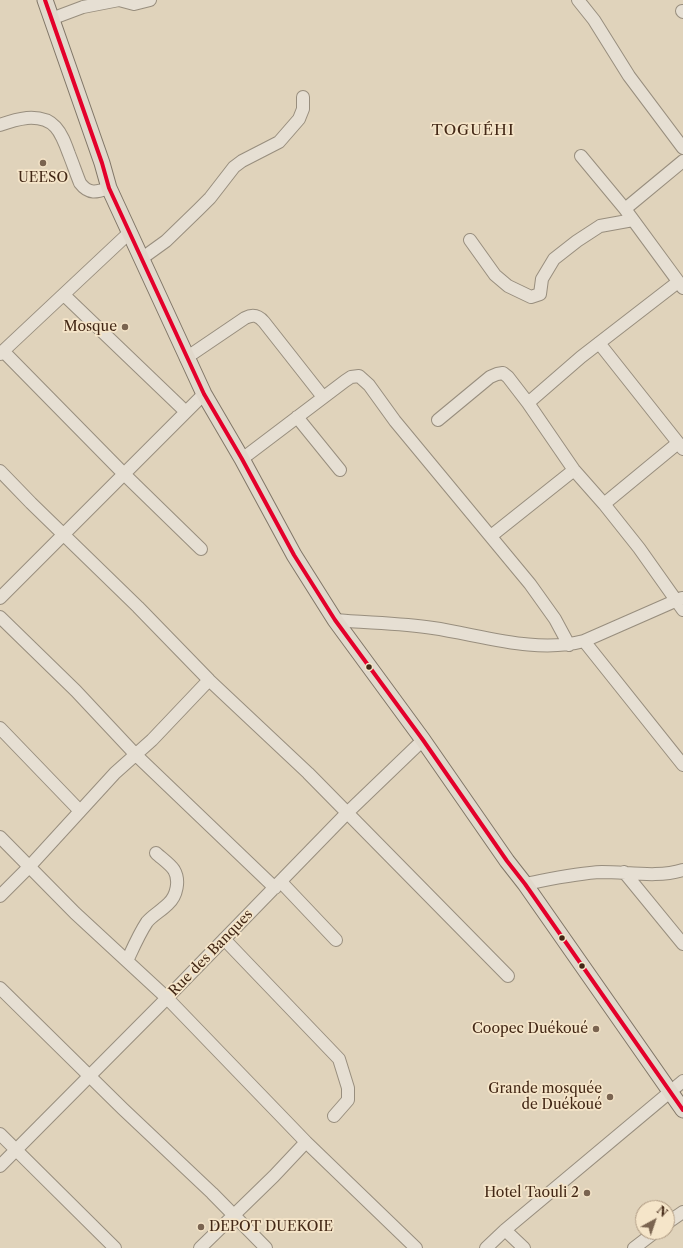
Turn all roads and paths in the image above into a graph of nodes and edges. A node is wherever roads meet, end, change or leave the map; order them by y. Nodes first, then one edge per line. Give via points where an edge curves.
1 (45, 0) edge
2 (150, 0) edge
3 (578, 0) edge
4 (51, 19) junction
5 (303, 97) dead end
6 (0, 125) edge
7 (683, 148) edge
8 (581, 156) dead end
9 (683, 161) edge
10 (109, 188) junction
11 (625, 208) junction
12 (633, 220) junction
13 (129, 233) junction
14 (470, 240) dead end
15 (141, 259) junction
16 (681, 285) edge
17 (64, 295) junction
18 (599, 343) junction
19 (2, 352) edge
20 (186, 358) junction
21 (204, 394) junction
22 (324, 397) junction
23 (528, 403) junction
24 (186, 412) junction
25 (297, 418) junction
26 (438, 420) dead end
27 (681, 446) edge
28 (242, 459) junction
29 (340, 470) dead end
30 (574, 470) junction
31 (0, 471) edge
32 (124, 474) junction
33 (604, 504) junction
34 (63, 534) junction
35 (490, 536) junction
36 (200, 549) dead end
37 (0, 598) edge
38 (681, 603) edge
39 (0, 617) edge
40 (335, 620) junction
41 (584, 641) junction
42 (569, 645) junction
43 (209, 680) junction
44 (0, 728) edge
45 (423, 740) junction
46 (136, 755) junction
47 (683, 765) edge
48 (80, 811) junction
49 (347, 813) junction
50 (0, 837) edge
51 (156, 853) dead end
52 (29, 867) junction
53 (683, 870) edge
54 (624, 872) junction
55 (525, 884) junction
56 (278, 885) junction
57 (0, 896) edge
58 (224, 939) junction
59 (336, 940) dead end
60 (683, 944) edge
61 (127, 961) junction
62 (508, 976) dead end
63 (0, 988) edge
64 (167, 998) junction
65 (88, 1076) junction
66 (683, 1081) edge
67 (670, 1091) junction
68 (683, 1110) edge
69 (334, 1116) dead end
70 (0, 1134) edge
71 (306, 1142) junction
72 (16, 1149) junction
73 (0, 1166) edge
74 (233, 1215) junction
75 (505, 1230) junction
76 (644, 1240) edge
77 (115, 1248) edge
78 (200, 1248) edge
79 (266, 1248) edge
80 (416, 1248) edge
81 (486, 1248) edge
82 (524, 1248) edge
83 (634, 1248) edge

1 - 4 main road
2 - 4 street via 134,4 120,0 83,7
3 - 7 street
4 - 10 main road
5 - 15 street via 303,109 299,119 279,142 242,160 199,209 166,241
6 - 10 street via 27,118 49,122 58,128 64,139 84,188 92,192
8 - 11 street
9 - 11 street
10 - 13 main road
11 - 12 street
12 - 14 street via 600,226 577,241 554,259 542,280 540,294 531,297 508,286 495,275
12 - 16 street
13 - 15 main road
13 - 17 street
15 - 20 main road
16 - 18 street
17 - 19 street
17 - 24 street
18 - 23 street
18 - 27 street
19 - 32 street
20 - 21 main road
20 - 22 street via 245,318 258,316
21 - 24 street
21 - 28 main road
22 - 25 street
22 - 35 street via 351,377 361,377
23 - 26 street via 508,377 503,373 497,374
23 - 30 street
24 - 32 street
25 - 28 street
25 - 29 street
27 - 33 street
28 - 40 main road via 294,555
30 - 33 street
30 - 35 street
31 - 34 street
32 - 34 street
32 - 36 street
33 - 38 street
34 - 37 street
34 - 43 street
35 - 42 street via 545,604
38 - 41 street
39 - 46 street via 76,691
40 - 42 street via 432,628 519,644
40 - 45 main road
41 - 42 street
41 - 47 street
43 - 46 street
43 - 49 street
44 - 48 street
45 - 49 street, Rue des Banques
45 - 55 main road
46 - 48 street via 115,773
46 - 56 street
48 - 52 street
49 - 56 street, Rue des Banques
49 - 62 street
50 - 52 street
51 - 61 street via 173,870 177,880 174,898 148,922 138,936
52 - 57 street
52 - 61 street
53 - 54 street via 664,873
54 - 55 street via 576,874
54 - 60 street
55 - 67 main road
56 - 58 street, Rue des Banques
56 - 59 street
58 - 64 street, Rue des Banques
58 - 69 street via 339,1059 348,1088 348,1100
61 - 64 street
63 - 65 street
64 - 65 street, Rue des Banques
64 - 71 street
65 - 72 street, Rue des Banques
65 - 74 street
66 - 67 street
67 - 68 main road
67 - 75 street
70 - 72 street
71 - 74 street
71 - 80 street
72 - 73 street, Rue des Banques
72 - 77 street
74 - 78 street
74 - 79 street
75 - 81 street
75 - 82 street
76 - 83 street

